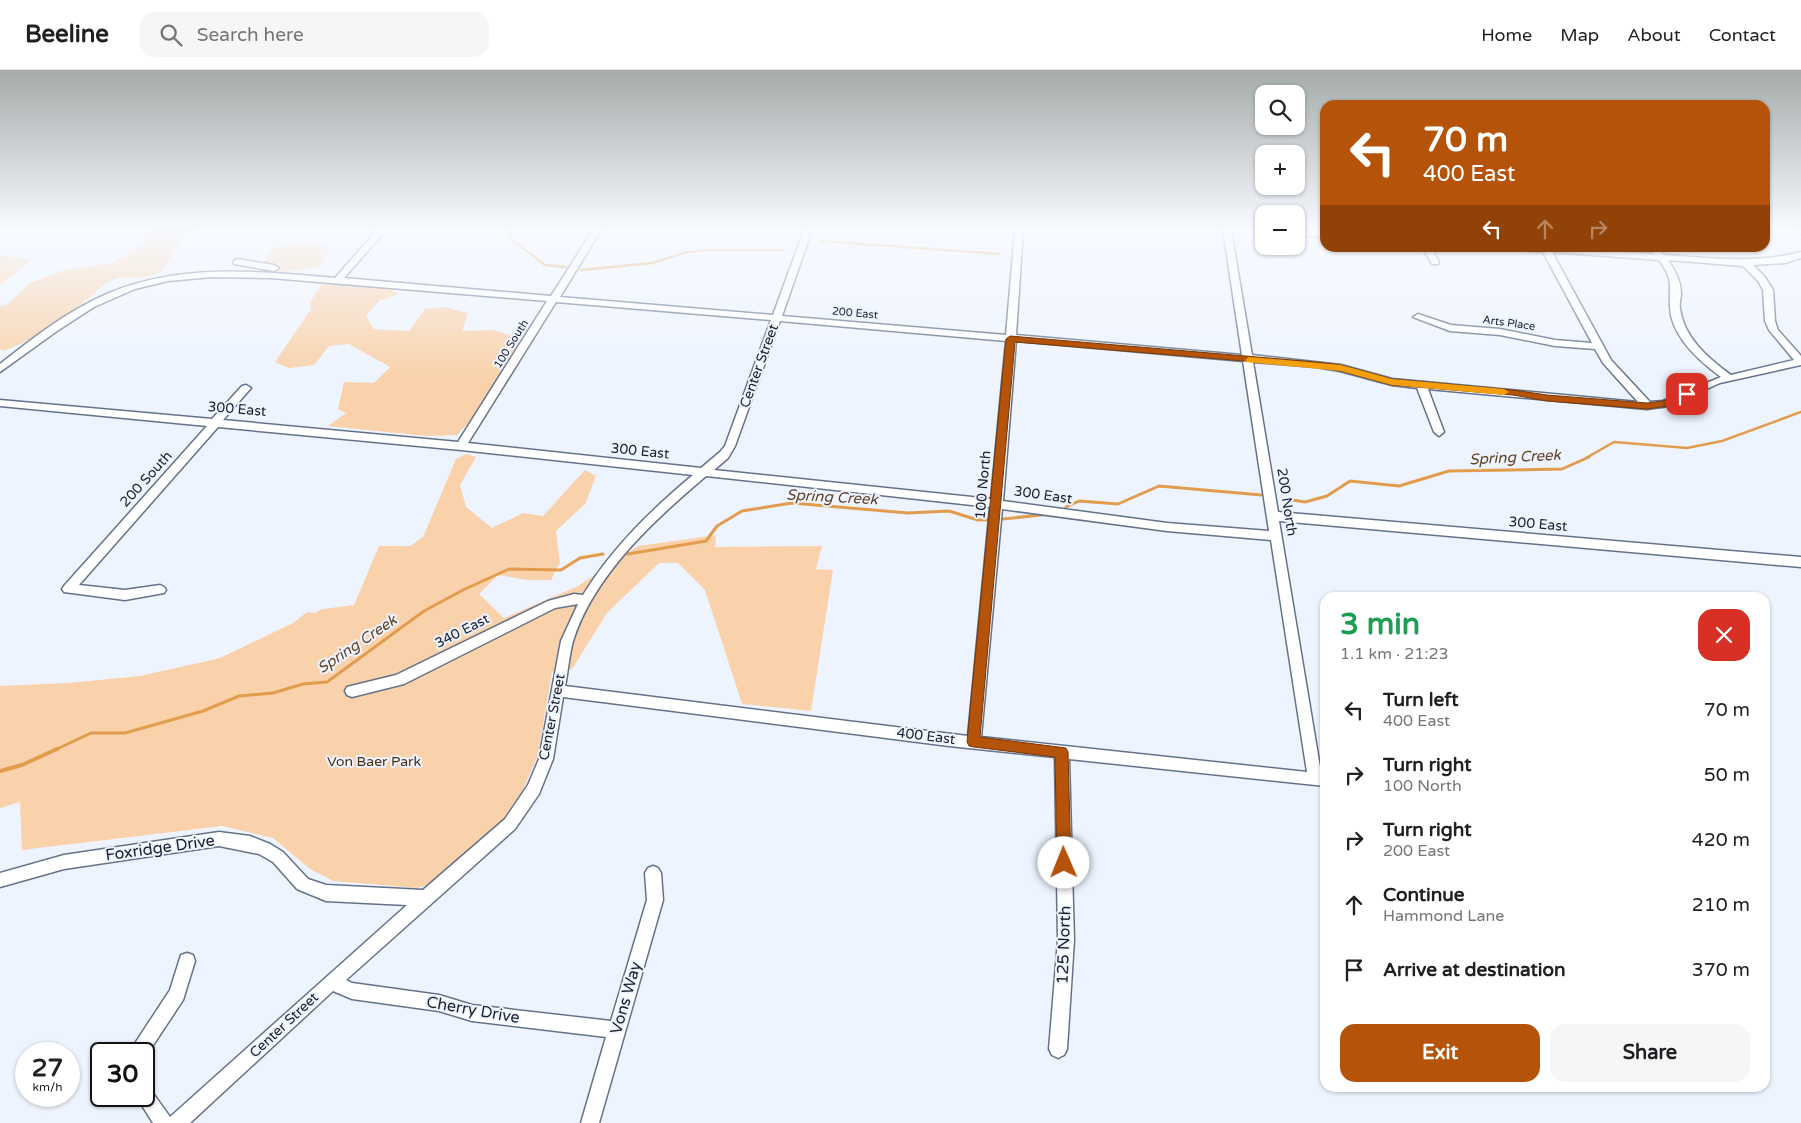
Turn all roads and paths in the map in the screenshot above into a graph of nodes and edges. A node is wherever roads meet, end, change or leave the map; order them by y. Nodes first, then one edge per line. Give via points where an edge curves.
1 (166, 279) edge
2 (329, 279) edge
3 (567, 279) edge
4 (790, 279) edge
5 (1015, 279) edge
6 (1235, 279) edge
7 (1562, 279) edge
8 (1673, 279) edge
9 (1761, 279) edge
10 (338, 280) joint
11 (554, 300) junction
12 (1418, 317) dead end
13 (776, 319) junction
14 (1010, 339) junction
15 (1599, 346) junction
16 (1248, 360) junction
17 (1801, 362) edge
18 (0, 369) edge
19 (1729, 378) junction
20 (1422, 386) junction
21 (246, 388) dead end
22 (0, 403) edge
23 (1647, 406) junction
24 (217, 422) junction
25 (1439, 432) dead end
26 (461, 446) junction
27 (724, 455) junction
28 (703, 472) junction
29 (734, 476) junction
30 (996, 504) junction
31 (1273, 516) junction
32 (1276, 536) junction
33 (1801, 562) edge
34 (160, 590) dead end
35 (586, 600) junction
36 (352, 691) dead end
37 (557, 691) junction
38 (974, 742) junction
39 (1062, 752) junction
40 (1320, 779) edge
41 (653, 873) dead end
42 (0, 880) edge
43 (425, 898) junction
44 (187, 961) dead end
45 (331, 982) junction
46 (617, 1030) junction
47 (145, 1042) edge
48 (1058, 1048) dead end
49 (153, 1107) edge
50 (164, 1123) edge
51 (178, 1123) edge
52 (590, 1123) edge

1 - 18 street, 200 East via 112,295 60,322
2 - 10 street, 200 East
3 - 11 street, 100 South
4 - 13 street, Center Street
5 - 14 street, 100 North
6 - 16 street, 200 North
7 - 15 street
8 - 19 street via 1678,323 1706,361
9 - 17 street via 1768,291 1771,324 1778,338
10 - 11 street, 200 East
11 - 13 street, 200 East
11 - 26 street, 100 South
12 - 15 street, Arts Place via 1450,328
13 - 14 street, 200 East
13 - 27 street, Center Street
14 - 16 street, 200 East
14 - 30 street, 100 North
15 - 23 street via 1607,361
16 - 20 street, 200 East via 1341,368 1392,382
16 - 31 street, 200 North
17 - 19 street, 200 East
19 - 23 street, 200 East via 1665,404
20 - 23 street, 200 East
20 - 25 street
21 - 24 street, 200 South
22 - 24 street, 300 East
24 - 26 street, 300 East
24 - 34 street, 200 South via 68,589 125,595
26 - 28 street, 300 East
27 - 28 street, Center Street
27 - 29 street via 728,471
28 - 29 street, 300 East
28 - 35 street, Center Street via 627,544
29 - 30 street, 300 East
30 - 32 street, 300 East via 1166,527
30 - 38 street, 100 North
31 - 32 street, 200 North
31 - 33 street, 300 East
32 - 40 street, 200 North
35 - 36 street, 340 East via 552,604 399,680
35 - 37 street, Center Street via 568,641
37 - 38 street, 400 East
37 - 43 street, Center Street via 546,759 534,789 510,824
38 - 39 street, 400 East
39 - 40 street, 400 East
39 - 48 street, 125 North via 1066,940
41 - 46 street, Vons Way via 654,900
42 - 43 street, Foxridge Drive via 64,862 219,839 259,846 277,856 300,884 312,890
43 - 45 street, Center Street
44 - 47 street via 177,994
45 - 46 street, Cherry Drive via 352,992 439,1002 472,1013
45 - 51 street, Center Street
46 - 52 street, Vons Way
49 - 50 street

